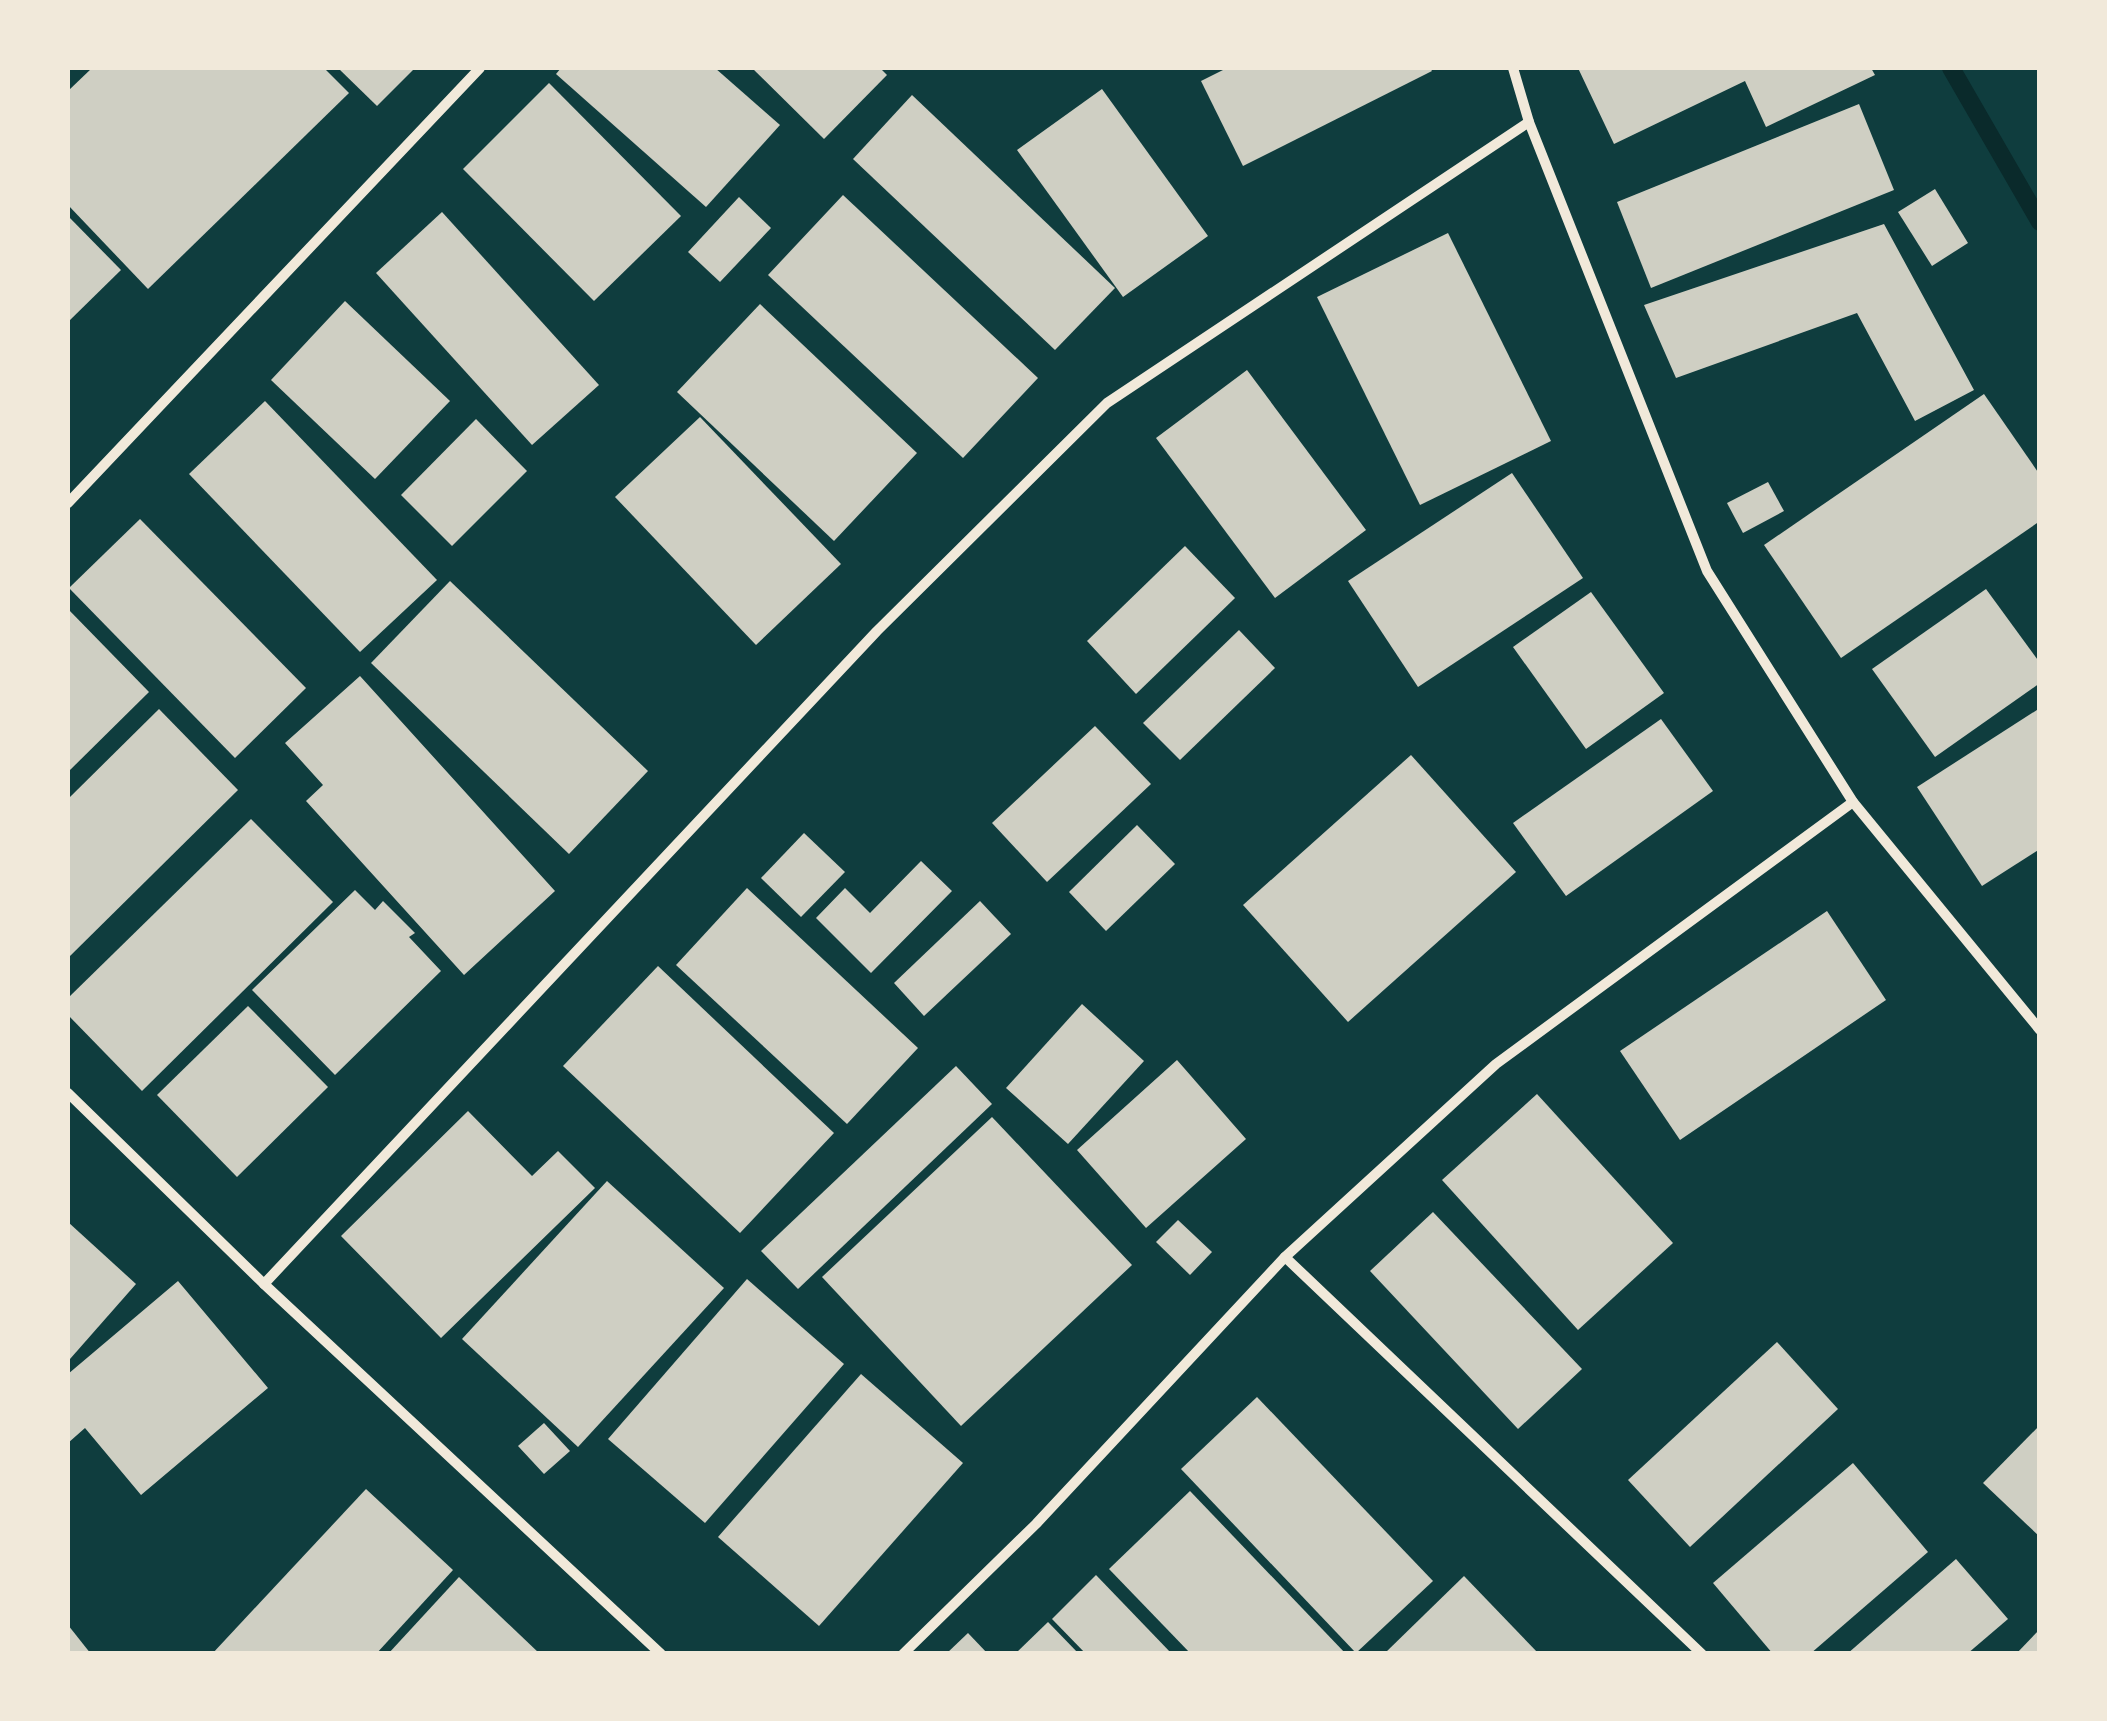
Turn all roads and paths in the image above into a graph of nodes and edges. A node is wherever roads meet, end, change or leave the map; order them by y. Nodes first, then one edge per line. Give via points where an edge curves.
1 (480, 68) edge
2 (1513, 68) edge
3 (1529, 122) junction
4 (68, 503) edge
5 (1853, 802) junction
6 (2040, 1030) edge
7 (68, 1093) edge
8 (1285, 1258) junction
9 (264, 1284) junction
10 (661, 1654) edge
11 (903, 1654) edge
12 (1702, 1654) edge

1 - 4 street
2 - 3 street
3 - 5 street via 1707,572
3 - 9 street via 1107,402 876,631
5 - 6 street
5 - 8 street via 1496,1064
7 - 9 street
8 - 11 street via 1036,1524
8 - 12 street
9 - 10 street

